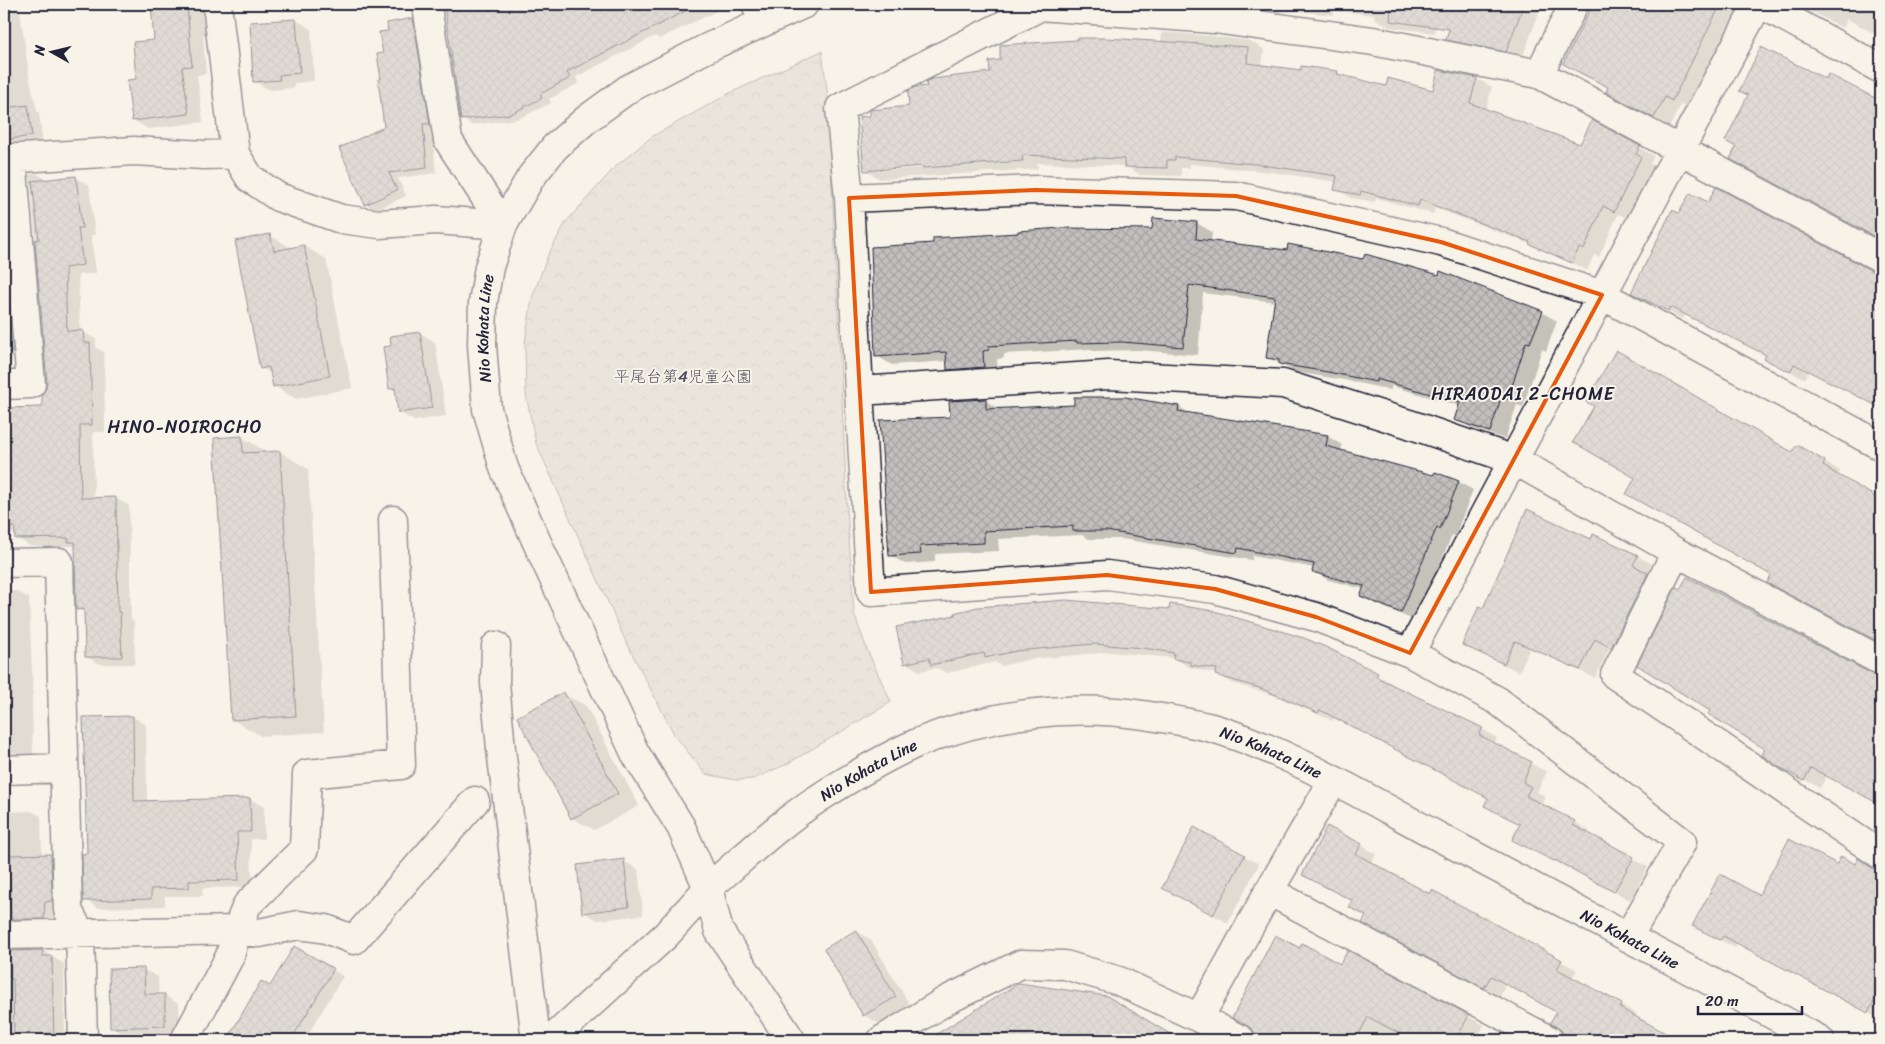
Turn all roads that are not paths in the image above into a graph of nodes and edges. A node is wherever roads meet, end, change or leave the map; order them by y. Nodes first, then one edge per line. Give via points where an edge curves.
1 (217, 4) edge
2 (804, 4) edge
3 (1574, 4) edge
4 (1759, 4) edge
5 (1042, 5) edge
6 (760, 12) edge
7 (428, 13) dead end
8 (1881, 69) edge
9 (1539, 74) junction
10 (1680, 149) junction
11 (234, 154) junction
12 (8, 158) edge
13 (849, 198) junction
14 (503, 225) junction
15 (1881, 258) edge
16 (1602, 295) junction
17 (4, 385) edge
18 (858, 391) junction
19 (1881, 446) edge
20 (1514, 460) junction
21 (393, 520) dead end
22 (1676, 552) junction
23 (4, 563) edge
24 (496, 646) dead end
25 (1410, 653) junction
26 (1881, 661) edge
27 (64, 768) junction
28 (4, 770) edge
29 (1333, 781) junction
30 (476, 801) dead end
31 (1881, 855) edge
32 (708, 888) junction
33 (1270, 890) junction
34 (237, 930) junction
35 (80, 933) junction
36 (4, 935) edge
37 (1628, 937) junction
38 (1200, 1018) junction
39 (916, 1032) edge
40 (83, 1040) edge
41 (185, 1040) edge
42 (536, 1040) edge
43 (551, 1040) edge
44 (791, 1040) edge
45 (882, 1040) edge
46 (1241, 1040) edge
47 (1549, 1040) edge
48 (1820, 1040) edge

1 - 11 street
2 - 6 street, Nio Kohata Line
3 - 9 street
4 - 8 street
4 - 10 street
5 - 9 street via 1214,20 1354,38
5 - 13 street via 840,108
6 - 14 street, Nio Kohata Line via 628,89 588,119 555,147 531,177
7 - 14 street via 448,140
9 - 10 street
10 - 15 street
10 - 16 street
11 - 12 street via 134,151
11 - 14 street via 250,178 278,198 341,219 379,224 436,220
12 - 17 street via 31,384
13 - 16 street via 1036,190 1236,196 1441,242
13 - 18 street
14 - 32 street, Nio Kohata Line via 483,303 482,345 487,408 504,468 635,753 681,827
16 - 19 street
16 - 20 street
18 - 20 street via 1109,375 1283,384
18 - 25 street via 871,592 1107,575 1215,589 1316,617
20 - 22 street
20 - 25 street
21 - 34 street via 401,765 307,774 304,849 247,905
22 - 26 street
22 - 31 street via 1615,675
23 - 27 street via 59,562
24 - 42 street via 495,683 501,749
25 - 37 street via 1498,701 1682,842
27 - 28 street
27 - 35 street via 68,910
29 - 32 street, Nio Kohata Line via 1220,730 1119,712 1069,710 1022,715 942,734 876,764 817,799
29 - 33 street
29 - 37 street, Nio Kohata Line
30 - 34 street via 354,940 326,929 299,925 259,933
32 - 43 street via 666,935
32 - 44 street, Nio Kohata Line via 719,932
33 - 38 street
33 - 47 street
34 - 35 street
34 - 41 street via 230,956
35 - 36 street
35 - 40 street
37 - 48 street, Nio Kohata Line
38 - 39 street via 1119,981 1065,965 1021,964 947,1000
38 - 46 street
39 - 45 street

